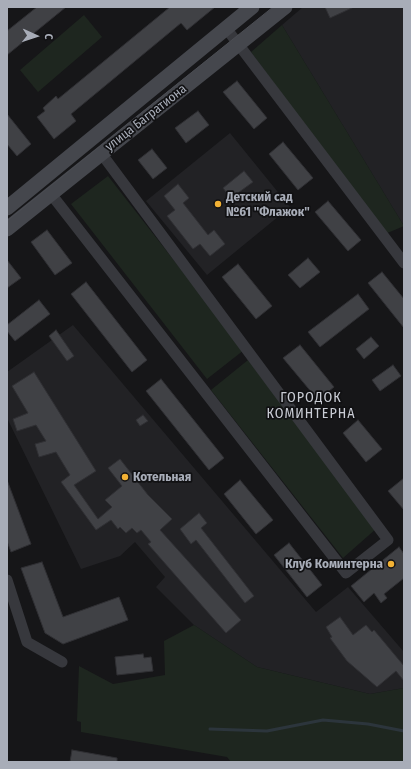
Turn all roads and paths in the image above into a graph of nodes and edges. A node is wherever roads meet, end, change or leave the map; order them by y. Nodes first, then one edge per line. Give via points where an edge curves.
1 (252, 7) edge
2 (285, 7) edge
3 (226, 28) junction
4 (240, 44) junction
5 (101, 153) junction
6 (51, 194) junction
7 (7, 208) edge
8 (7, 229) edge
9 (404, 263) edge
10 (7, 580) edge
11 (62, 662) dead end

1 - 3 main road, улица Багратиона
2 - 4 main road, улица Багратиона
3 - 4 street
3 - 7 main road, улица Багратиона
4 - 5 main road, улица Багратиона
4 - 9 street
5 - 6 main road, улица Багратиона
5 - 6 street via 388,540 346,573
6 - 8 main road, улица Багратиона
10 - 11 street via 27,642

